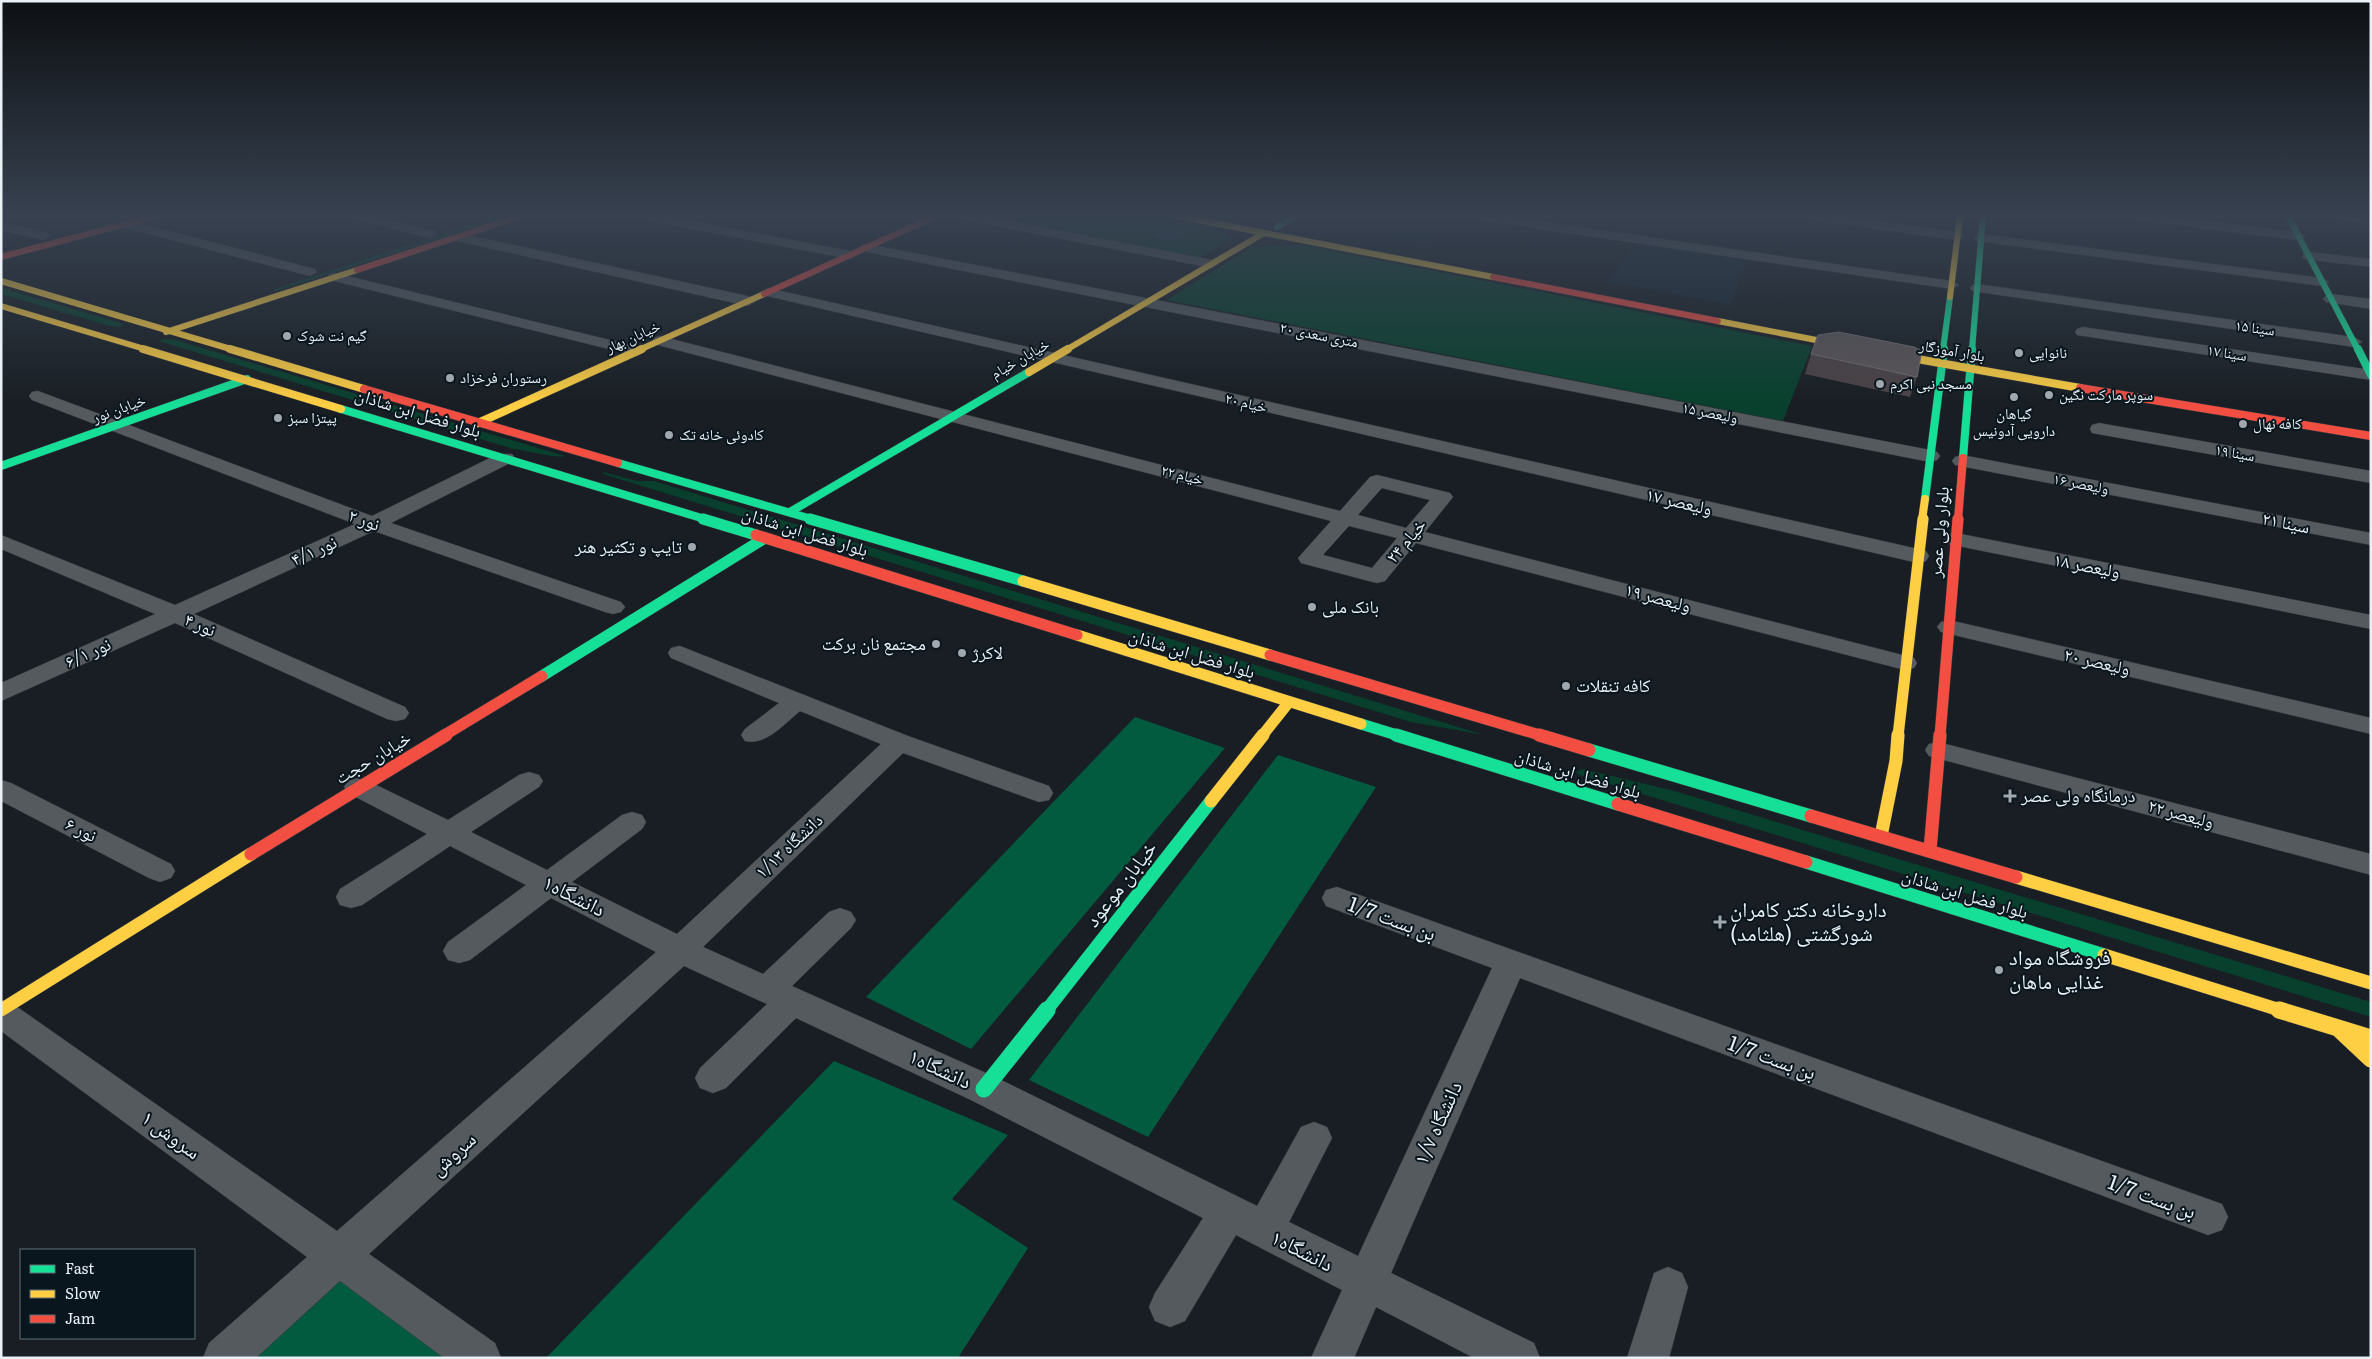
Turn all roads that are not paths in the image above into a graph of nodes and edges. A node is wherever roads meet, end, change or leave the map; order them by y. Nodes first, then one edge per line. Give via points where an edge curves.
1 (328, 279) edge
2 (345, 279) edge
3 (651, 279) edge
4 (796, 279) edge
5 (1030, 279) edge
6 (1186, 279) edge
7 (1520, 279) edge
8 (1527, 279) edge
9 (1914, 279) edge
10 (1955, 279) edge
11 (1974, 279) edge
12 (2302, 279) edge
13 (1, 281) edge
14 (2322, 282) joint
15 (1952, 285) junction
16 (1977, 288) junction
17 (256, 289) dead end
18 (1573, 289) junction
19 (768, 292) junction
20 (277, 296) junction
21 (2331, 299) junction
22 (748, 301) junction
23 (1147, 302) junction
24 (2371, 304) edge
25 (1, 306) edge
26 (170, 317) dead end
27 (147, 324) junction
28 (2346, 327) joint
29 (170, 331) junction
30 (2083, 332) dead end
31 (2358, 336) junction
32 (108, 337) junction
33 (660, 341) junction
34 (131, 344) junction
35 (637, 351) junction
36 (1052, 358) junction
37 (1942, 361) junction
38 (1970, 365) junction
39 (1490, 369) joint
40 (2371, 375) edge
41 (247, 379) junction
42 (2070, 381) junction
43 (38, 396) dead end
44 (953, 416) junction
45 (478, 423) junction
46 (2371, 424) edge
47 (117, 426) junction
48 (2099, 429) dead end
49 (2371, 436) edge
50 (1440, 448) joint
51 (1930, 456) junction
52 (505, 458) junction
53 (606, 459) junction
54 (1962, 461) junction
55 (1, 466) edge
56 (2371, 477) edge
57 (572, 479) junction
58 (2201, 507) joint
59 (790, 512) junction
60 (1348, 517) junction
61 (373, 524) junction
62 (1412, 534) junction
63 (765, 538) junction
64 (1956, 539) junction
65 (2371, 539) edge
66 (1, 541) edge
67 (1918, 556) junction
68 (613, 607) dead end
69 (175, 614) junction
70 (2371, 622) edge
71 (1949, 627) junction
72 (680, 653) dead end
73 (1905, 663) junction
74 (1, 692) edge
75 (796, 702) junction
76 (1289, 702) junction
77 (396, 713) dead end
78 (2371, 726) edge
79 (754, 735) dead end
80 (899, 742) junction
81 (1934, 763) junction
82 (529, 781) dead end
83 (358, 787) junction
84 (1, 789) edge
85 (1039, 792) dead end
86 (632, 822) dead end
87 (450, 833) junction
88 (1881, 836) junction
89 (1930, 850) junction
90 (2371, 864) edge
91 (160, 871) dead end
92 (548, 883) junction
93 (351, 897) dead end
94 (1336, 898) dead end
95 (840, 920) dead end
96 (680, 950) junction
97 (459, 951) dead end
98 (1511, 963) junction
99 (2371, 983) edge
100 (779, 996) junction
101 (1, 1012) edge
102 (2338, 1028) junction
103 (2371, 1038) edge
104 (2371, 1059) edge
105 (713, 1078) dead end
106 (984, 1090) junction
107 (1314, 1138) dead end
108 (1228, 1213) junction
109 (2208, 1217) dead end
110 (1264, 1232) junction
111 (340, 1256) junction
112 (1365, 1283) junction
113 (1668, 1287) dead end
114 (1170, 1307) dead end
115 (224, 1358) edge
116 (480, 1358) edge
117 (1332, 1358) edge
118 (1519, 1358) edge
119 (1648, 1358) edge

1 - 20 main road
2 - 35 street
3 - 22 street
4 - 19 main road, خیابان بهار
5 - 23 street, ۲۰ متری سعدی
6 - 23 main road, خیابان خیام
7 - 18 main road, بلوار آموزگار
8 - 18 main road, بلوار آموزگار
9 - 15 street
10 - 15 main road, بلوار ولی عصر
11 - 16 main road, بلوار ولی عصر
12 - 14 street
13 - 27 main road, بلوار فضل ابن شاذان
14 - 21 main road
15 - 37 main road, بلوار ولی عصر
16 - 31 street, سینا ۱۵ via 2156,314
16 - 38 main road, بلوار ولی عصر
17 - 20 main road
18 - 37 main road, بلوار آموزگار
19 - 22 main road, خیابان بهار
19 - 36 street, خیام ۲۰
20 - 29 main road
21 - 24 street
21 - 28 main road
22 - 33 main road, خیابان بهار
23 - 36 main road, خیابان خیام
23 - 39 street, ۲۰ متری سعدی
25 - 32 main road, بلوار فضل ابن شاذان
26 - 27 main road
27 - 29 main road, بلوار فضل ابن شاذان
27 - 32 main road
28 - 31 street
29 - 34 main road
29 - 45 main road, بلوار فضل ابن شاذان
30 - 40 street, سینا ۱۷
31 - 40 main road
32 - 34 main road, بلوار فضل ابن شاذان
33 - 35 main road, خیابان بهار
33 - 44 street, خیام ۲۲
34 - 41 main road, بلوار فضل ابن شاذان
35 - 45 main road, خیابان بهار
36 - 44 main road, خیابان خیام
36 - 50 street, خیام ۲۰
37 - 38 main road, بلوار آموزگار
37 - 51 main road, بلوار ولی عصر
38 - 42 main road, بلوار آموزگار
38 - 54 main road, بلوار ولی عصر
39 - 51 street, ولیعصر ۱۵
41 - 47 main road, خیابان نور
41 - 52 main road, بلوار فضل ابن شاذان
42 - 46 main road, بلوار آموزگار
42 - 49 main road, بلوار آموزگار
43 - 47 street, نور ۲
44 - 59 main road, خیابان خیام
44 - 60 street, خیام ۲۲
45 - 53 main road, بلوار فضل ابن شاذان
47 - 55 main road, خیابان نور
47 - 61 street, نور ۲
48 - 56 street, سینا ۱۹
50 - 67 street, ولیعصر ۱۷
51 - 67 main road, بلوار ولی عصر
52 - 57 main road, بلوار فضل ابن شاذان
52 - 61 street, نور ۴/۱
53 - 57 main road
53 - 59 main road, بلوار فضل ابن شاذان
54 - 58 street, ولیعصر ۱۶
54 - 64 main road, بلوار ولی عصر
57 - 63 main road, بلوار فضل ابن شاذان
58 - 65 street, سینا ۲۱
59 - 88 main road, بلوار فضل ابن شاذان via 1550,744
60 - 62 street, خیام ۲۲
60 - 62 street, خیام ۲۴ via 1377,481 1443,497
60 - 62 street, خیام ۲۴ via 1309,558 1377,576
61 - 68 street, نور ۲
61 - 69 street, نور ۴/۱
62 - 73 street, ولیعصر ۱۹
63 - 76 main road, بلوار فضل ابن شاذان
63 - 83 main road, خیابان حجت via 618,631
64 - 70 street, ولیعصر ۱۸
64 - 71 main road, بلوار ولی عصر
66 - 69 street, نور ۴
67 - 73 main road, بلوار ولی عصر
69 - 74 street, نور ۶/۱
69 - 77 street, نور ۴
71 - 78 street, ولیعصر ۲۰
71 - 81 main road, بلوار ولی عصر
72 - 75 street
73 - 88 main road, بلوار ولی عصر via 1900,762
75 - 79 street
75 - 80 street
76 - 102 main road, بلوار فضل ابن شاذان via 1537,775
76 - 106 main road, خیابان موعود
80 - 85 street
80 - 96 street, دانشگاه ۱/۱۳
81 - 89 main road, بلوار ولی عصر
81 - 90 street, ولیعصر ۲۲
82 - 87 street
83 - 87 street, دانشگاه۱
83 - 101 main road, خیابان حجت
84 - 91 street, نور ۶
86 - 92 street
87 - 92 street, دانشگاه۱
87 - 93 street
88 - 89 main road, بلوار فضل ابن شاذان
89 - 99 main road, بلوار فضل ابن شاذان
92 - 96 street, دانشگاه۱
92 - 97 street
94 - 98 street, بن بست 1/7
95 - 100 street
96 - 100 street, دانشگاه۱
96 - 111 street, سروش
98 - 109 street, بن بست 1/7
98 - 112 street, دانشگاه ۱/۷
100 - 105 street
100 - 106 street, دانشگاه۱
101 - 111 street, سروش ۱
102 - 103 main road, بلوار فضل ابن شاذان
102 - 104 main road
106 - 108 street, دانشگاه۱
107 - 110 street
108 - 110 street, دانشگاه۱
108 - 114 street
110 - 112 street, دانشگاه۱
111 - 115 street, سروش
111 - 116 street, سروش ۱
112 - 117 street, دانشگاه ۱/۷
112 - 118 street, دانشگاه۱
113 - 119 street

